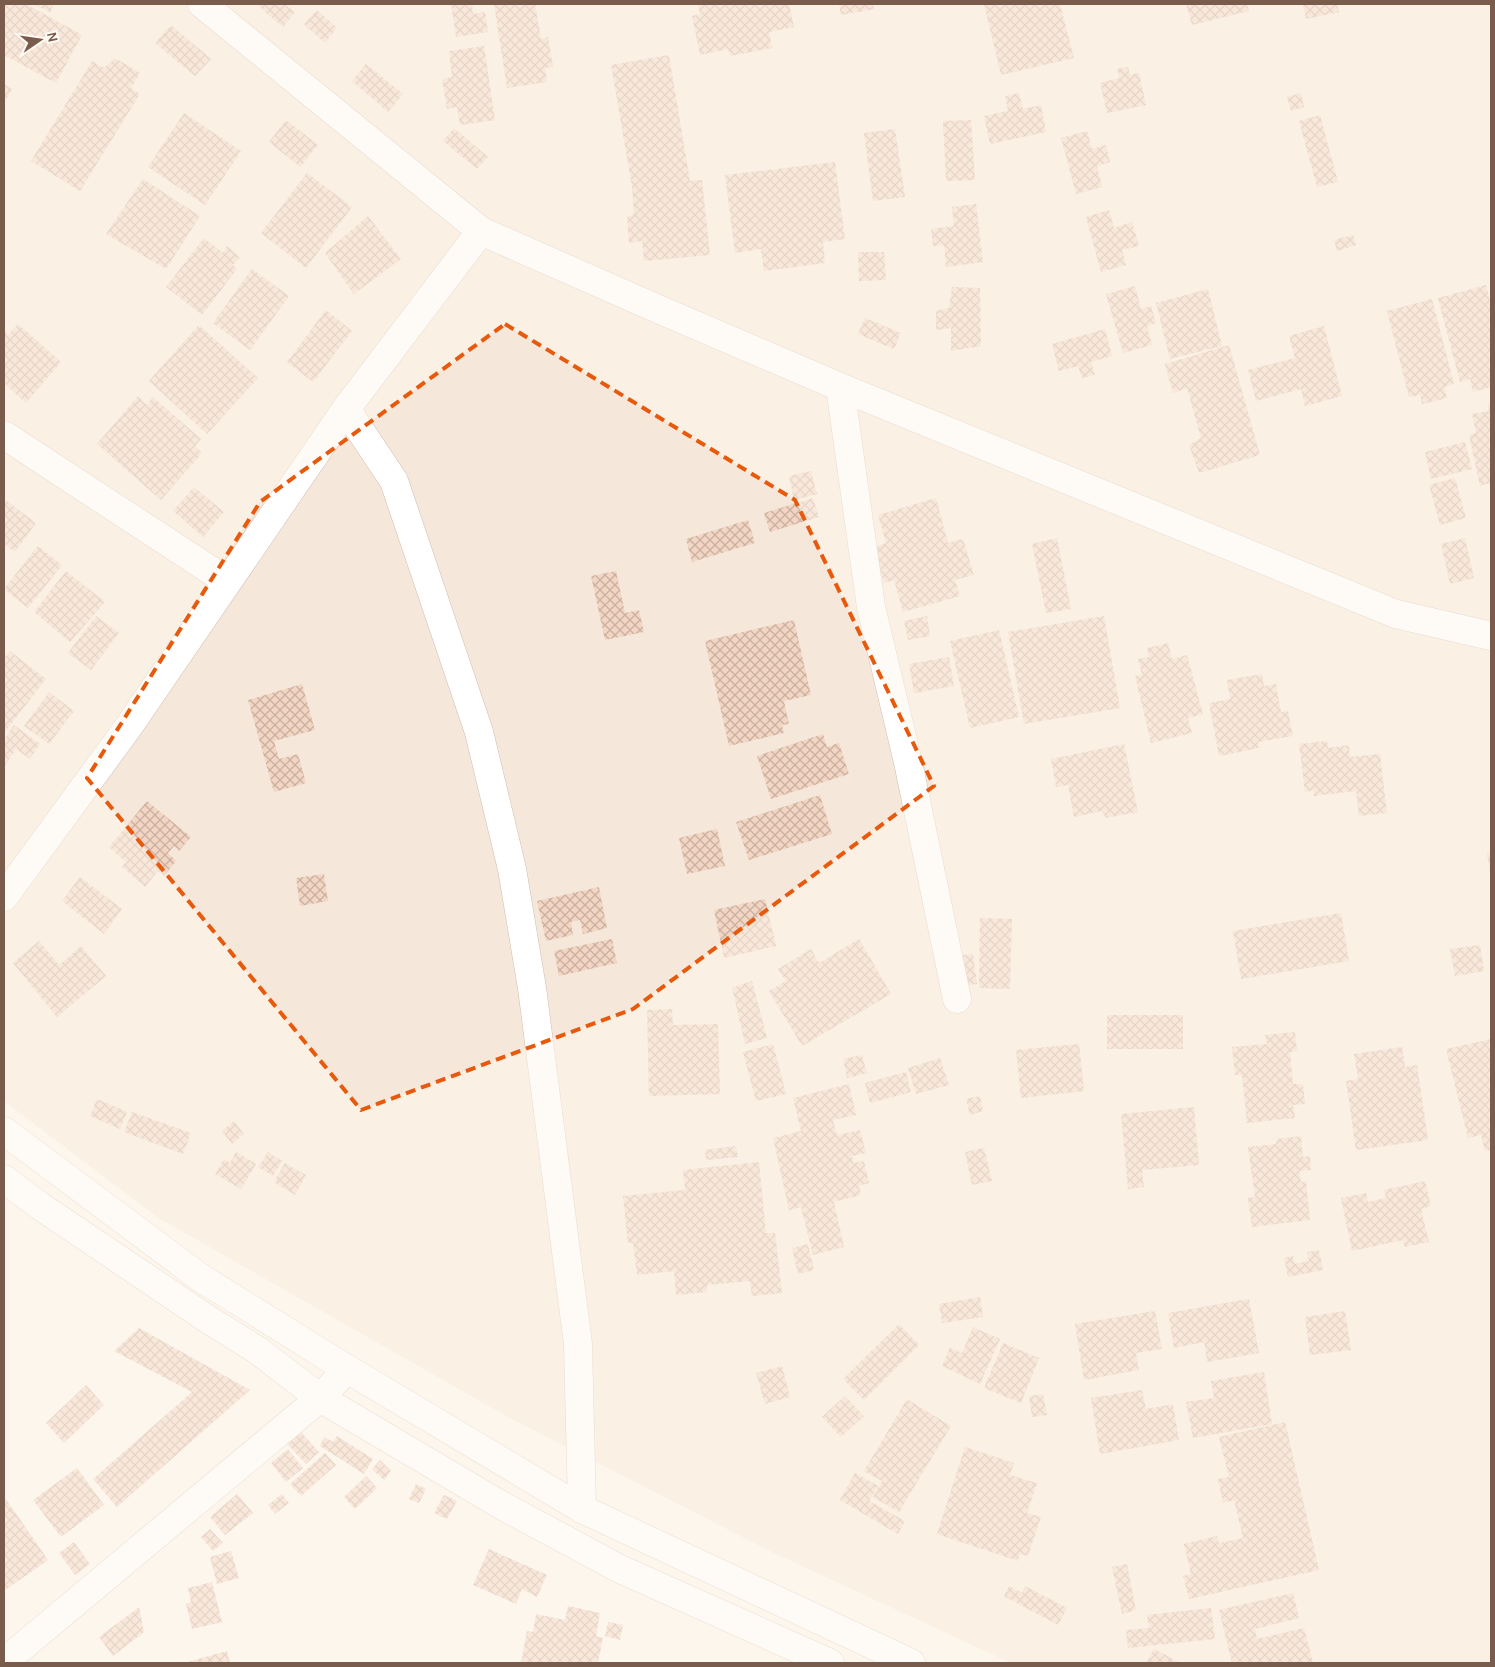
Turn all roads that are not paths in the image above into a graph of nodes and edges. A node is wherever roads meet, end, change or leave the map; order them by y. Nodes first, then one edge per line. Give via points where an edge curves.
1 (202, 4) edge
2 (481, 231) junction
3 (840, 387) junction
4 (346, 409) junction
5 (4, 435) edge
6 (227, 581) junction
7 (1491, 636) edge
8 (4, 897) edge
9 (957, 999) dead end
10 (4, 1131) edge
11 (4, 1179) edge
12 (347, 1369) junction
13 (320, 1398) junction
14 (582, 1509) junction
15 (4, 1662) edge
16 (830, 1663) edge
17 (911, 1663) edge

1 - 2 street
2 - 3 street
2 - 4 street
3 - 7 street via 1396,614
3 - 9 street via 870,607 908,762
4 - 6 street
4 - 14 street via 394,481 478,732 512,868 532,988 578,1344
5 - 6 street
6 - 8 street via 129,726
10 - 12 street via 200,1278
11 - 13 street via 257,1350
12 - 13 street
12 - 14 street
13 - 15 street
13 - 16 street via 501,1505 620,1569
14 - 17 street

